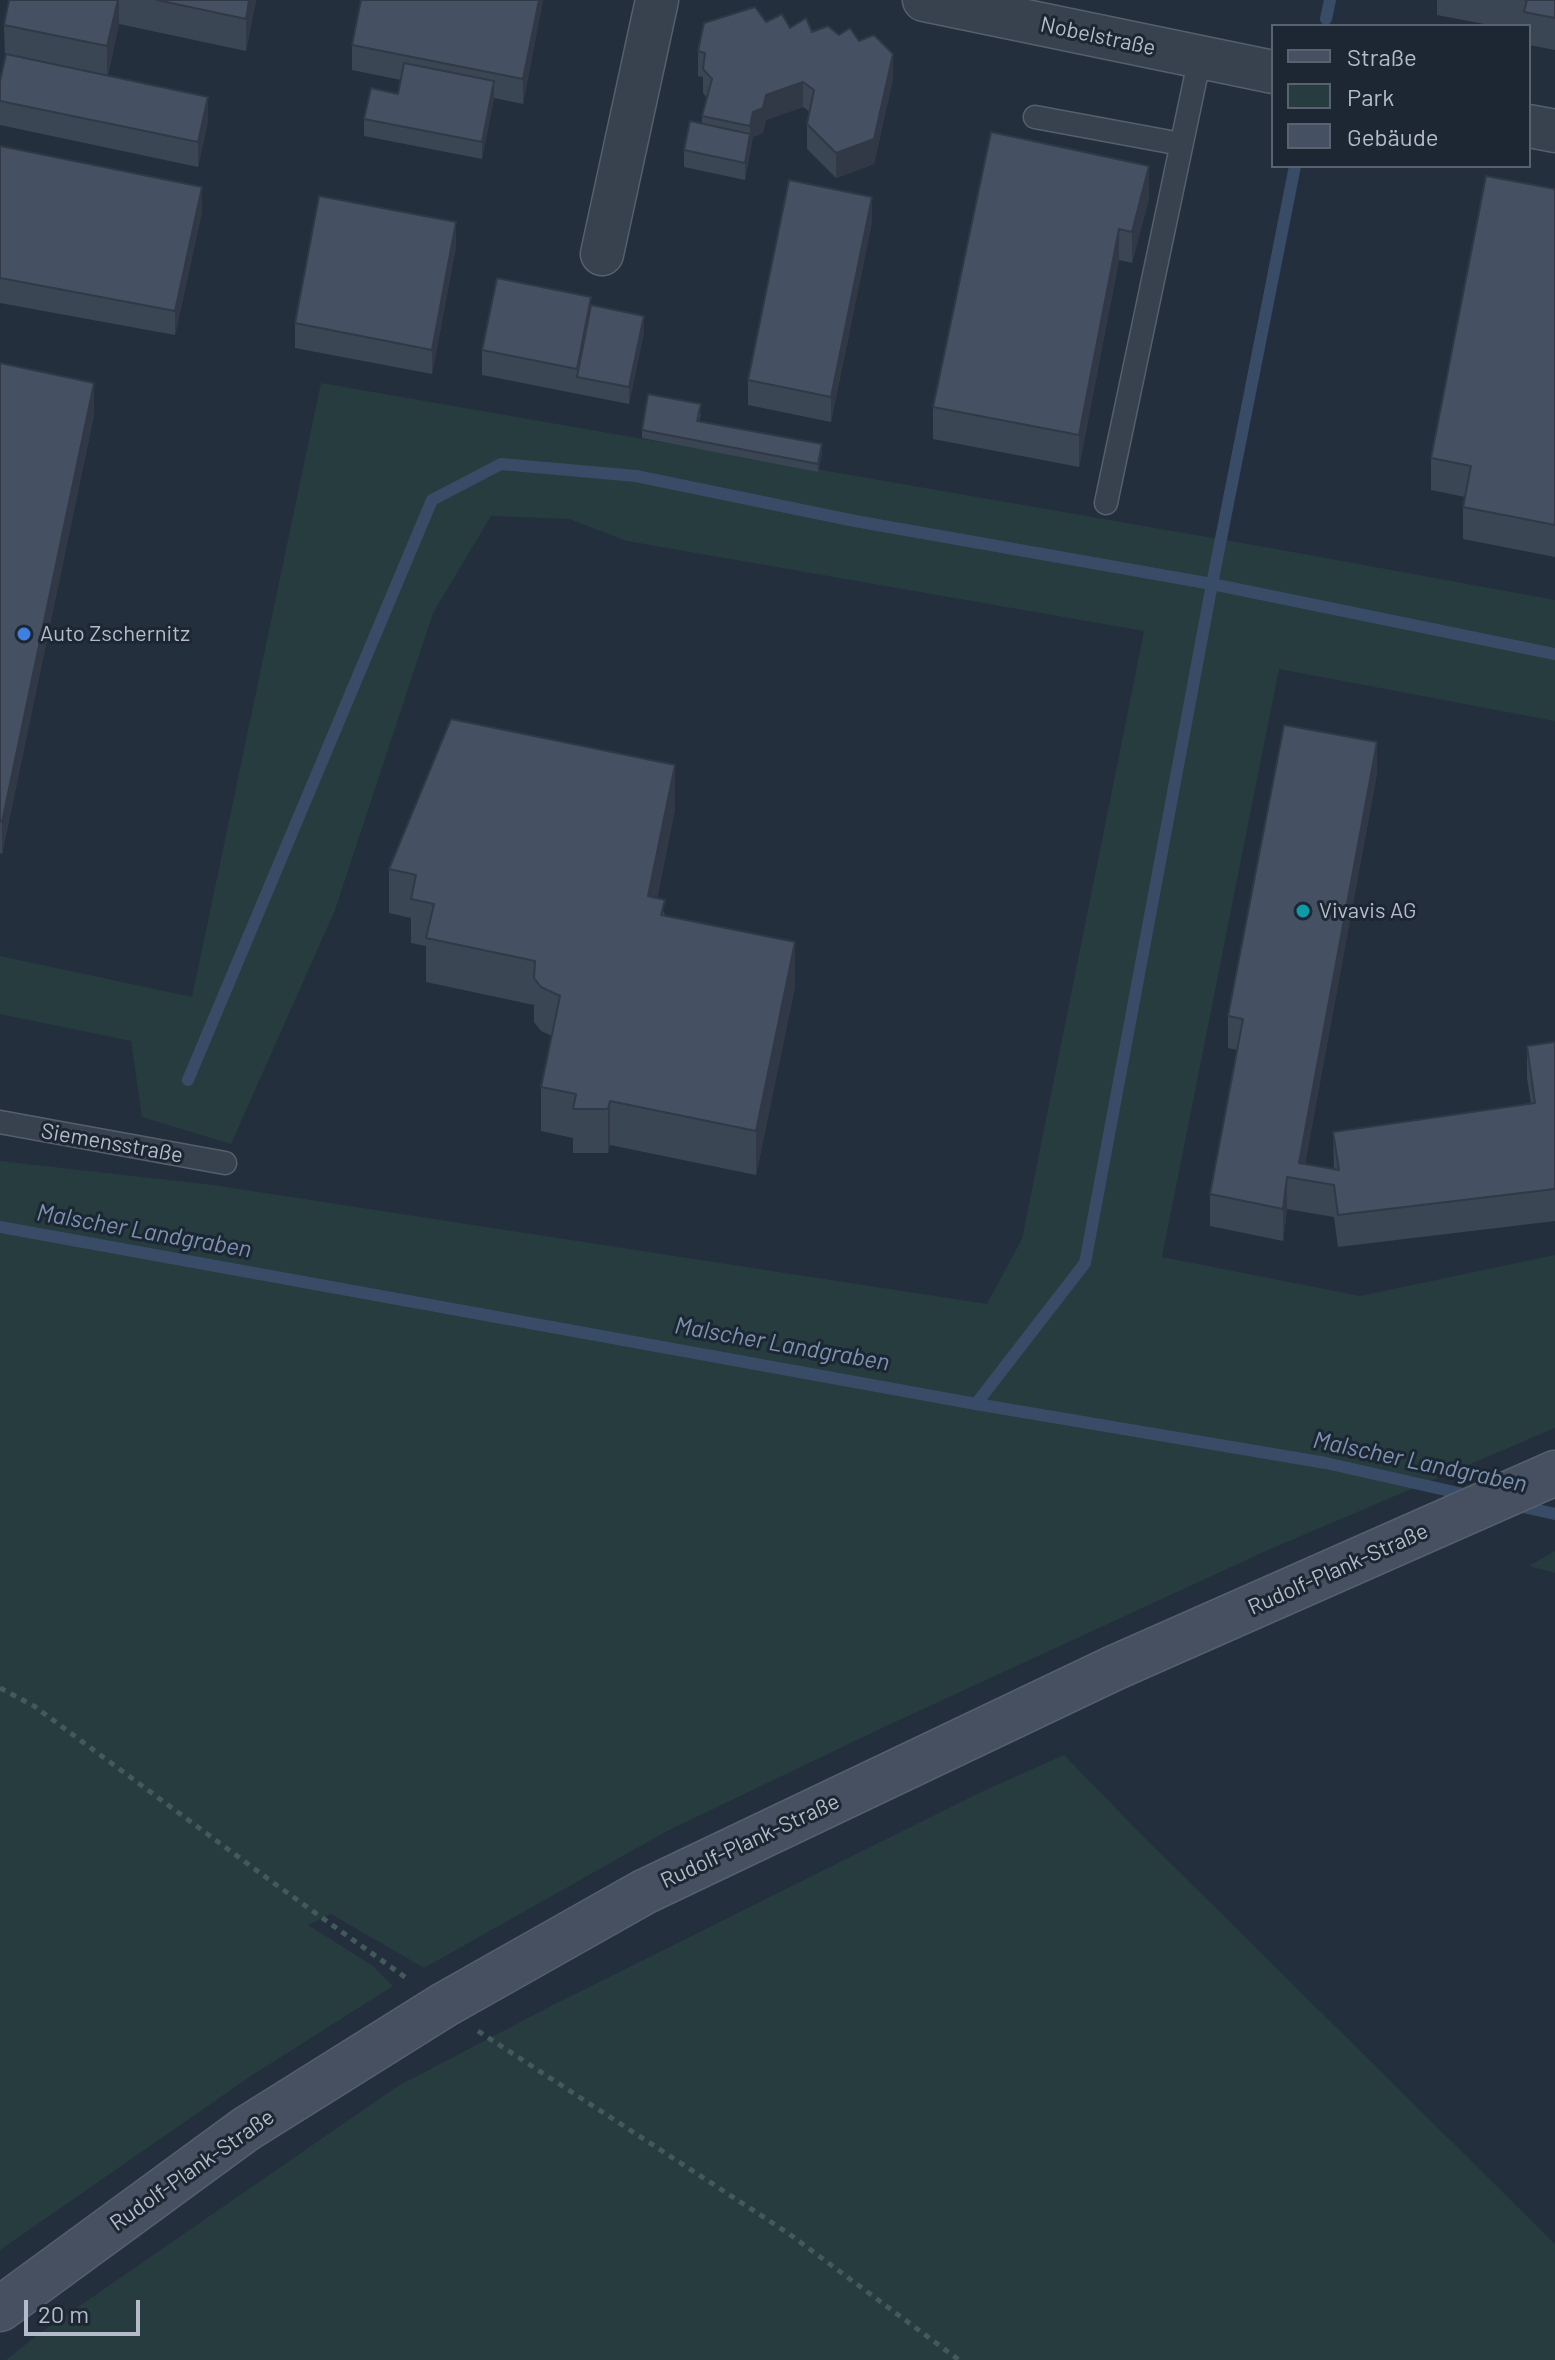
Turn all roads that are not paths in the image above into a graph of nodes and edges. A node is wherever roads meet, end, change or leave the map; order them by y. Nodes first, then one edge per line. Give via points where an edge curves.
1 (657, 0) edge
2 (924, 0) edge
3 (1002, 8) edge
4 (1200, 57) junction
5 (1271, 72) edge
6 (1035, 117) dead end
7 (1531, 126) edge
8 (1555, 131) edge
9 (1181, 144) junction
10 (602, 254) dead end
11 (1106, 503) dead end
12 (0, 1122) edge
13 (225, 1163) dead end
14 (1554, 1474) edge
15 (0, 2309) edge

1 - 10 street
2 - 3 street, Nobelstraße
3 - 4 street, Nobelstraße
4 - 5 street, Nobelstraße
4 - 9 lane
6 - 9 lane
7 - 8 street
9 - 11 lane
12 - 13 lane, Siemensstraße
14 - 15 main road, Rudolf-Plank-Straße via 1114,1668 644,1892 444,2005 246,2129

